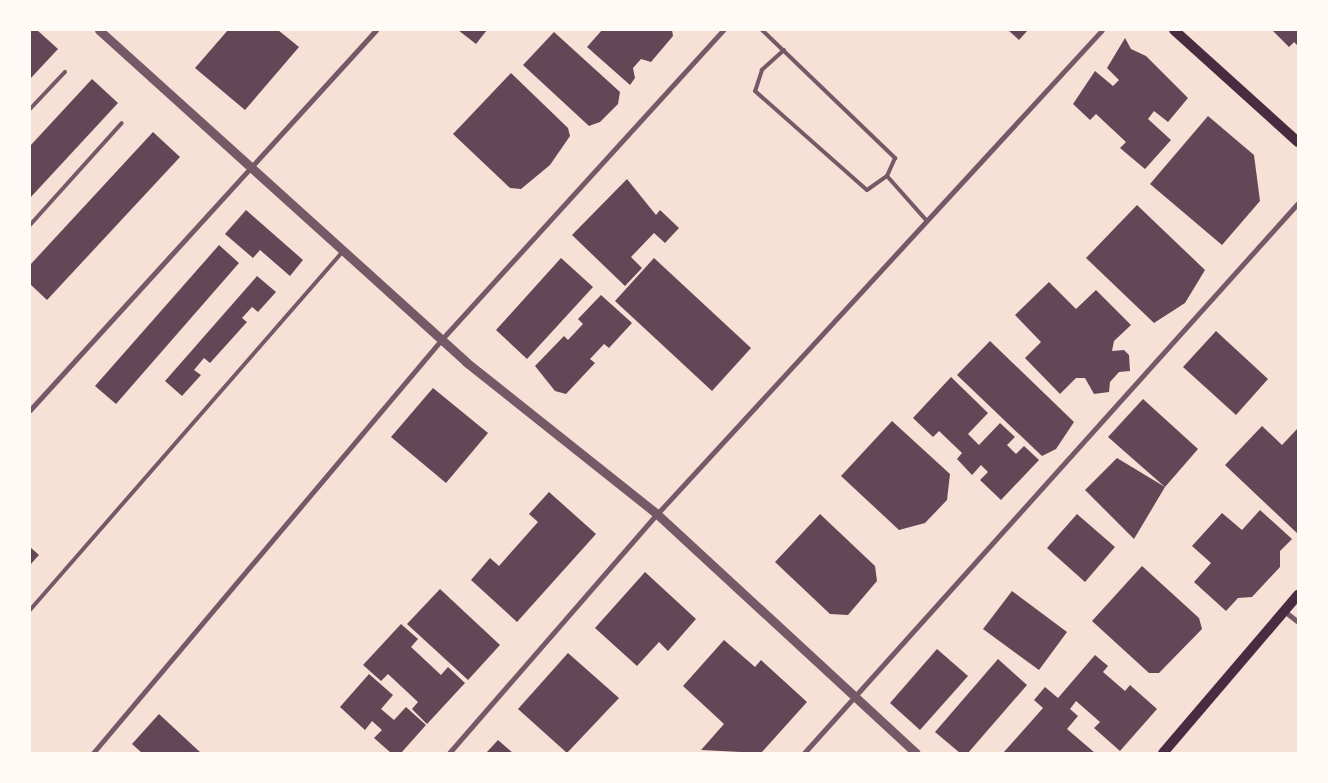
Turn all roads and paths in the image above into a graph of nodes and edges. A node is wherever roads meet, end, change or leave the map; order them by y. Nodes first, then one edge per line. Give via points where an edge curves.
1 (99, 30) edge
2 (376, 30) edge
3 (723, 30) edge
4 (762, 30) edge
5 (1102, 30) edge
6 (1174, 30) edge
7 (784, 50) junction
8 (64, 72) dead end
9 (30, 109) edge
10 (122, 122) dead end
11 (1298, 142) edge
12 (250, 170) junction
13 (888, 176) junction
14 (1298, 203) edge
15 (927, 220) junction
16 (30, 225) edge
17 (342, 252) junction
18 (442, 339) junction
19 (30, 410) edge
20 (657, 514) junction
21 (1298, 595) edge
22 (30, 610) edge
23 (1284, 611) junction
24 (1298, 622) edge
25 (854, 697) junction
26 (93, 753) edge
27 (449, 753) edge
28 (804, 753) edge
29 (916, 753) edge
30 (1163, 753) edge

1 - 12 street
2 - 12 street
3 - 18 street
4 - 7 lane
5 - 15 street
6 - 11 main road
7 - 13 lane via 895,158
7 - 13 lane via 762,70 755,90 867,190
8 - 9 lane
10 - 16 lane
12 - 17 street
12 - 19 street
13 - 15 lane
14 - 25 street
15 - 20 street
17 - 18 street
17 - 22 lane
18 - 20 street
18 - 26 street
20 - 25 street
20 - 27 street
21 - 23 main road
23 - 24 street
23 - 30 main road
25 - 28 street
25 - 29 street

